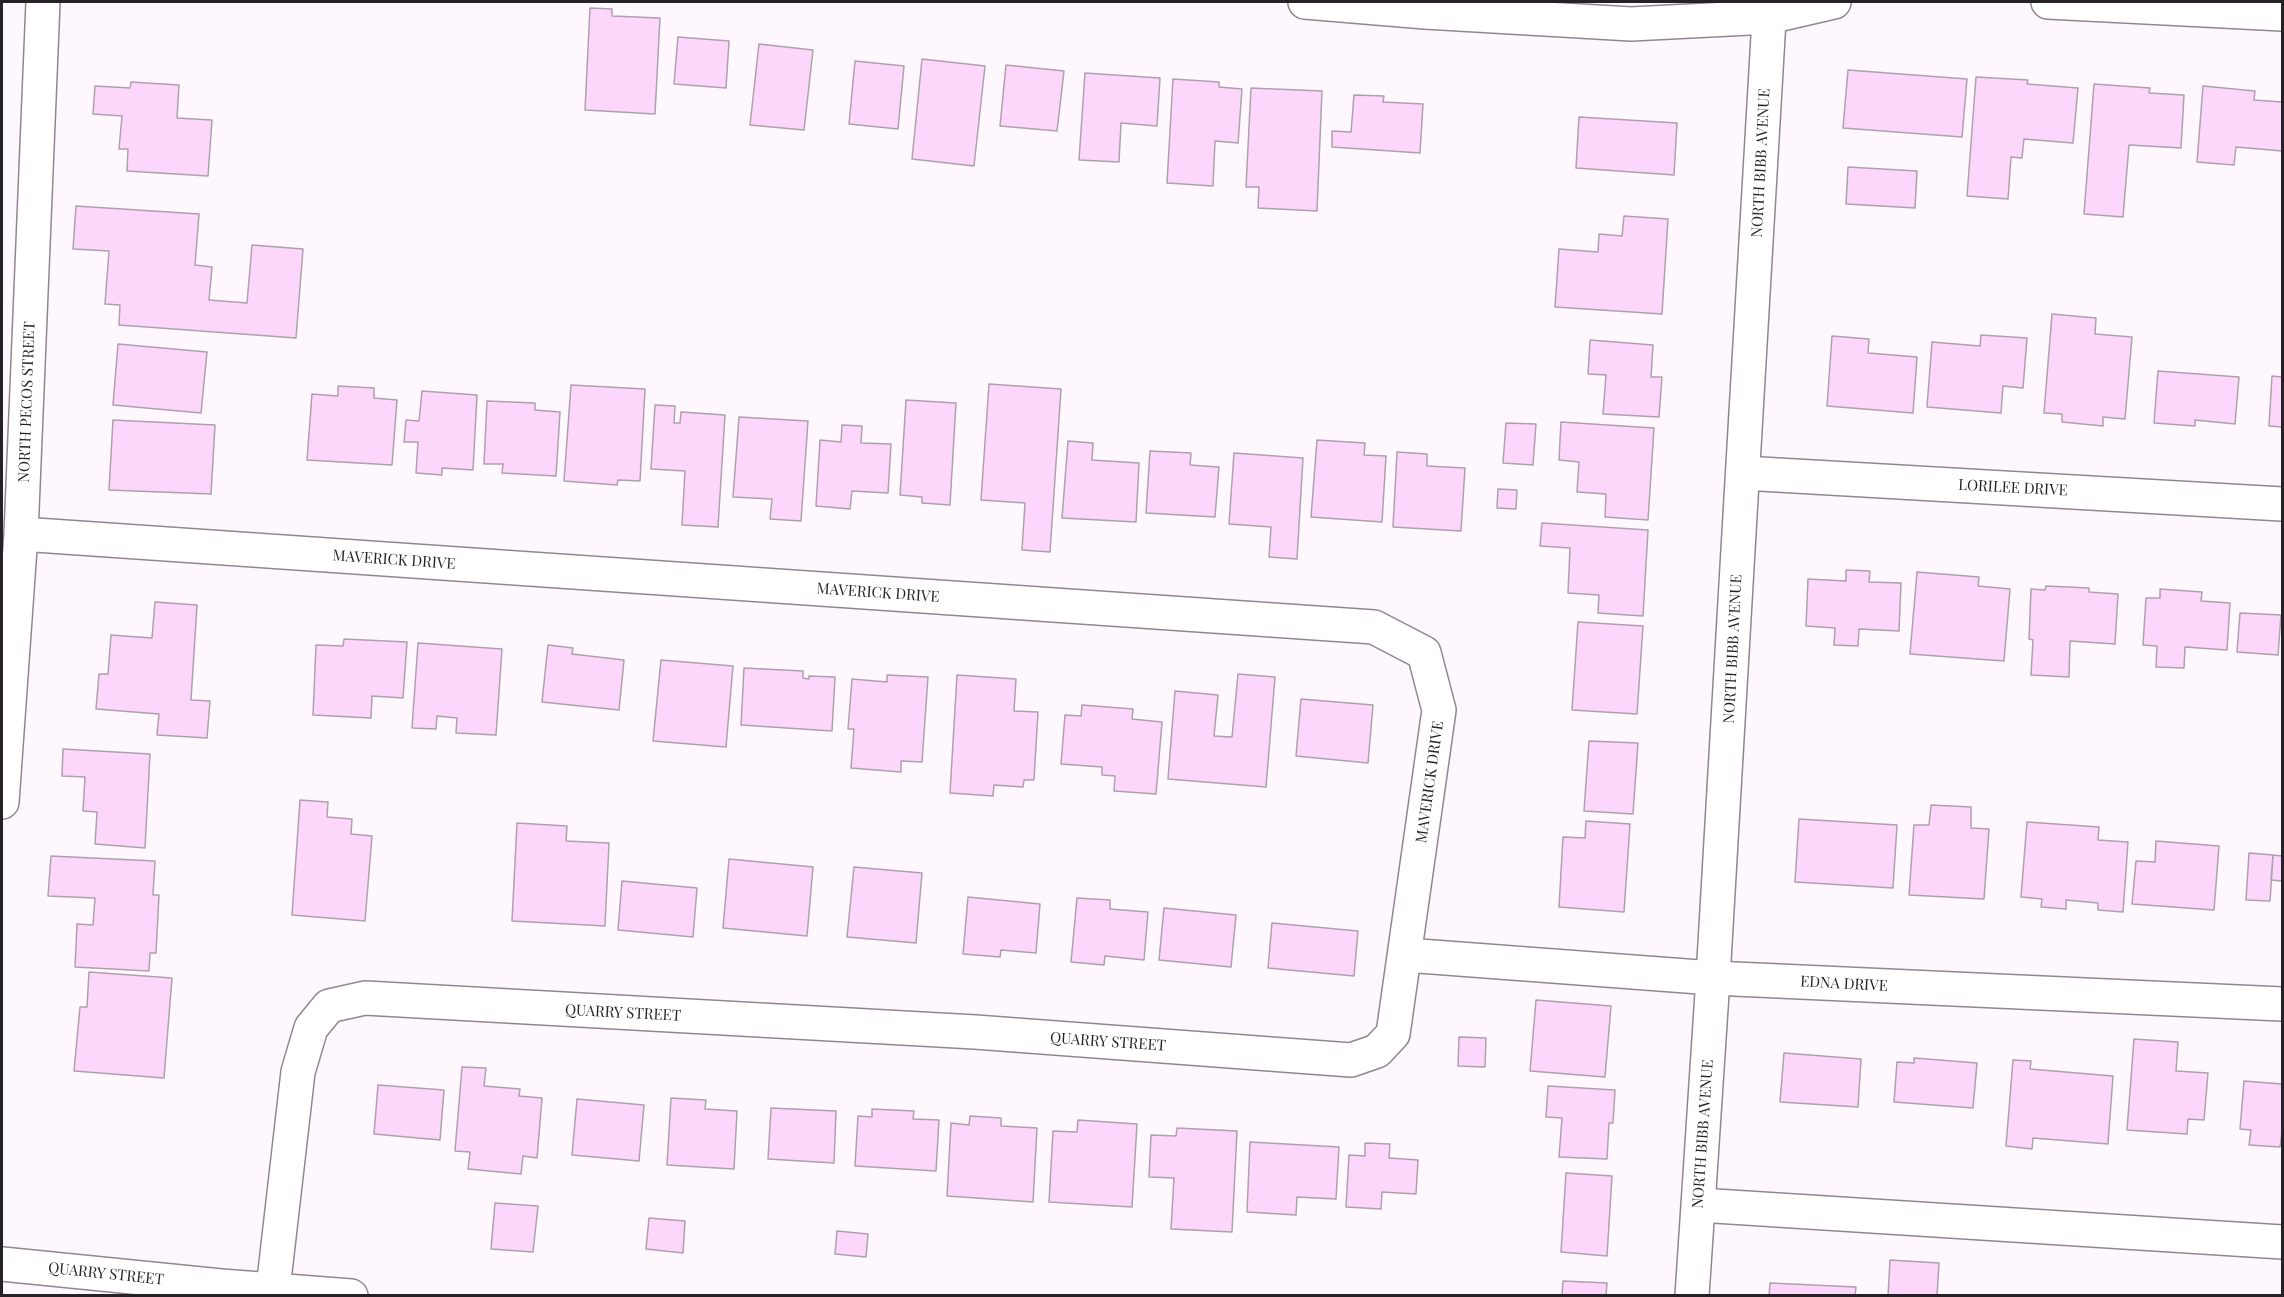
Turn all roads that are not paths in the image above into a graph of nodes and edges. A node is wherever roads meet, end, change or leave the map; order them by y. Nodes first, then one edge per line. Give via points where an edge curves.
1 (43, 2) edge
2 (1305, 2) edge
3 (1834, 2) edge
4 (2048, 2) edge
5 (1770, 9) edge
6 (2283, 14) edge
7 (1743, 473) junction
8 (2283, 504) edge
9 (21, 534) junction
10 (2, 802) edge
11 (1406, 955) junction
12 (1713, 978) junction
13 (2283, 1004) edge
14 (1699, 1205) junction
15 (2283, 1242) edge
16 (2, 1264) edge
17 (273, 1289) junction
18 (351, 1296) edge
19 (1692, 1296) edge

1 - 9 street, NORTH PECOS STREET
2 - 5 street via 1631,24
3 - 5 street
4 - 6 street
5 - 7 street, NORTH BIBB AVENUE
7 - 8 street, LORILEE DRIVE
7 - 12 street, NORTH BIBB AVENUE
9 - 10 street, NORTH PECOS STREET
9 - 11 street, MAVERICK DRIVE via 1374,627 1424,653 1440,710
11 - 12 street, EDNA DRIVE
11 - 17 street, QUARRY STREET via 1393,1034 1377,1051 1351,1060 975,1032 365,998 330,1006 311,1028 298,1072
12 - 13 street, EDNA DRIVE
12 - 14 street, NORTH BIBB AVENUE
14 - 15 street
14 - 19 street, NORTH BIBB AVENUE
16 - 17 street, QUARRY STREET
17 - 18 street

